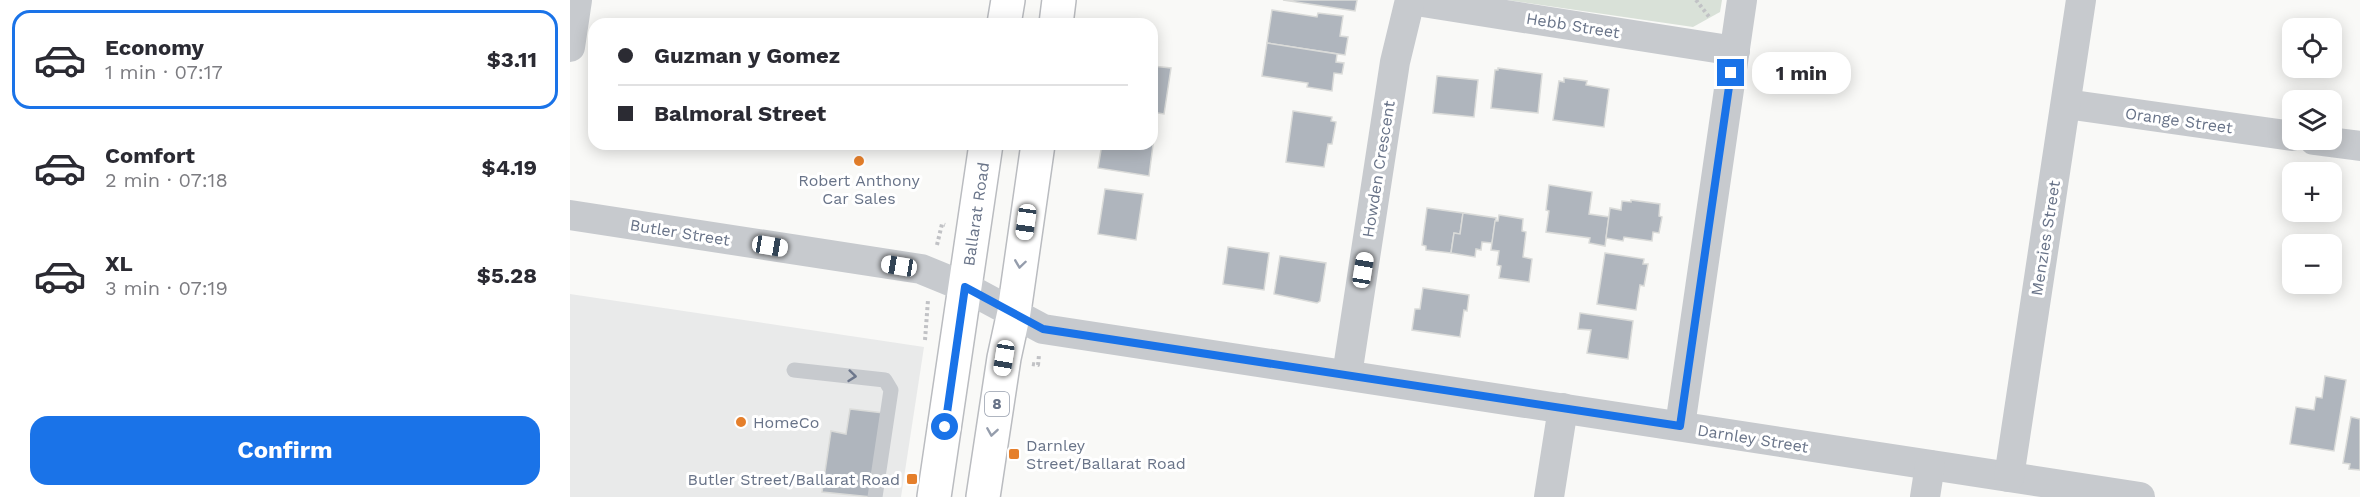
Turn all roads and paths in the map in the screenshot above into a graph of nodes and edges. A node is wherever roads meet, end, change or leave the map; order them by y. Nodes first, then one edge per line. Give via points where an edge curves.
1 (577, 0) edge
2 (1008, 0) edge
3 (1059, 0) edge
4 (1410, 0) edge
5 (1696, 0) edge
6 (1742, 0) edge
7 (2081, 0) edge
8 (1005, 18) edge
9 (1057, 18) edge
10 (1710, 18) dead end
11 (570, 47) edge
12 (1735, 51) junction
13 (2066, 104) junction
14 (2282, 135) edge
15 (2342, 144) edge
16 (2360, 146) edge
17 (985, 150) edge
18 (1037, 150) edge
19 (570, 215) edge
20 (965, 287) junction
21 (1014, 312) junction
22 (794, 370) dead end
23 (1347, 375) junction
24 (1563, 408) junction
25 (1680, 426) junction
26 (1930, 465) junction
27 (2009, 477) junction
28 (875, 497) edge
29 (934, 497) edge
30 (983, 497) edge
31 (1549, 497) edge
32 (1925, 497) edge
33 (2140, 497) edge

1 - 11 street
2 - 8 highway
3 - 9 highway
4 - 12 street, Hebb Street
4 - 23 street, Howden Crescent via 1395,62
5 - 10 path
6 - 12 street
7 - 13 street, Menzies Street
12 - 25 street
13 - 14 street, Orange Street
13 - 27 street, Menzies Street
15 - 16 street
17 - 20 highway, Ballarat Road
18 -> 21 highway, 8
19 - 20 street, Butler Street via 921,269
20 - 21 street, Butler Street
20 - 29 highway, Ballarat Road
21 - 23 street, Darnley Street via 1043,329
21 -> 30 highway, 8
22 -> 28 lane via 885,380 891,390
23 - 24 street, Darnley Street
24 - 25 street, Darnley Street
24 - 31 street
25 - 26 street, Darnley Street
26 - 27 street, Darnley Street
26 - 32 street
27 - 33 street, Darnley Street

